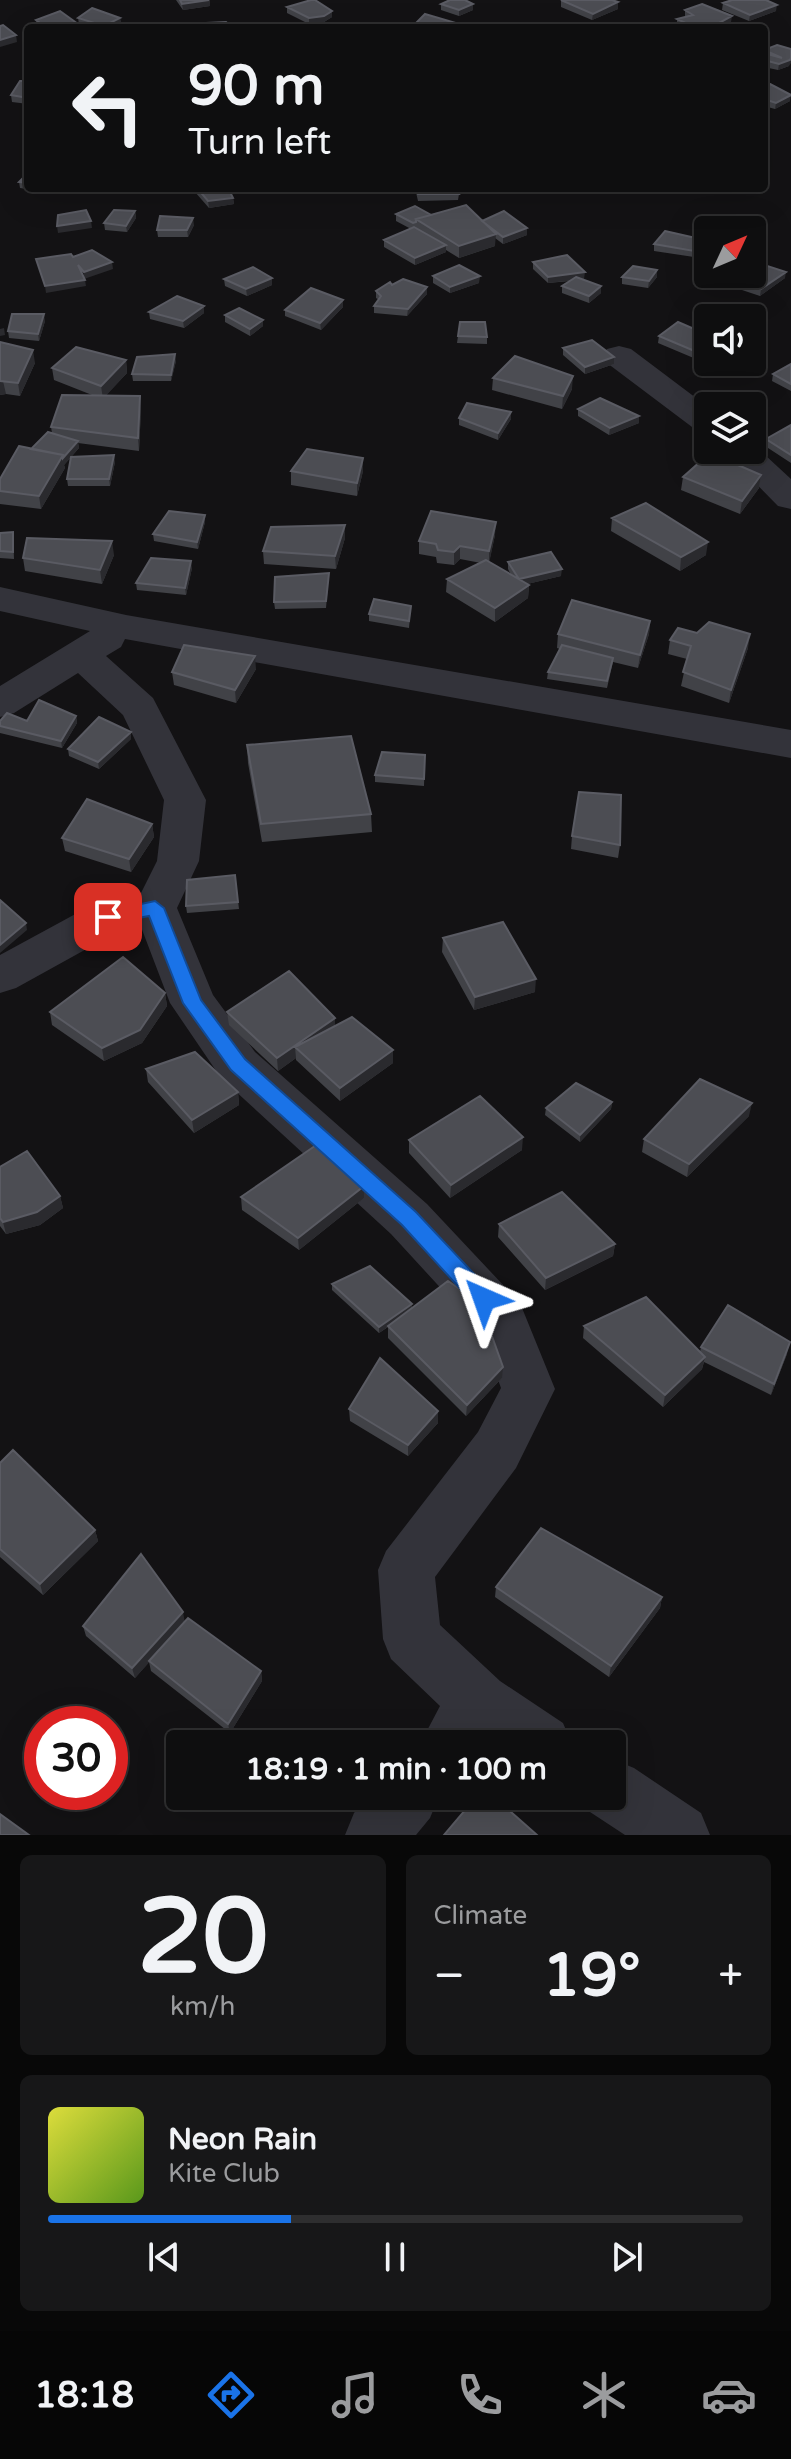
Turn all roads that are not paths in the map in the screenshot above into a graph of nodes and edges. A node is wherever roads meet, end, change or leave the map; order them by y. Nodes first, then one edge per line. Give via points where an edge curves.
1 (619, 356) dead end
2 (694, 412) edge
3 (755, 464) edge
4 (791, 498) edge
5 (0, 599) edge
6 (126, 627) junction
7 (81, 654) junction
8 (0, 704) edge
9 (791, 744) edge
10 (155, 908) junction
11 (0, 976) edge
12 (464, 1723) edge
13 (490, 1730) edge
14 (626, 1799) edge
15 (397, 1810) edge
16 (376, 1835) edge
17 (679, 1835) edge

1 - 2 street
3 - 4 street
5 - 6 street
6 - 7 street
6 - 9 street
7 - 8 street
7 - 10 street via 139,708 185,800 178,861
10 - 11 street via 108,917
10 - 12 street via 193,1003 238,1065 409,1219 502,1319 528,1389 497,1450 406,1570 412,1639
12 - 13 street
14 - 17 street
15 - 16 street

